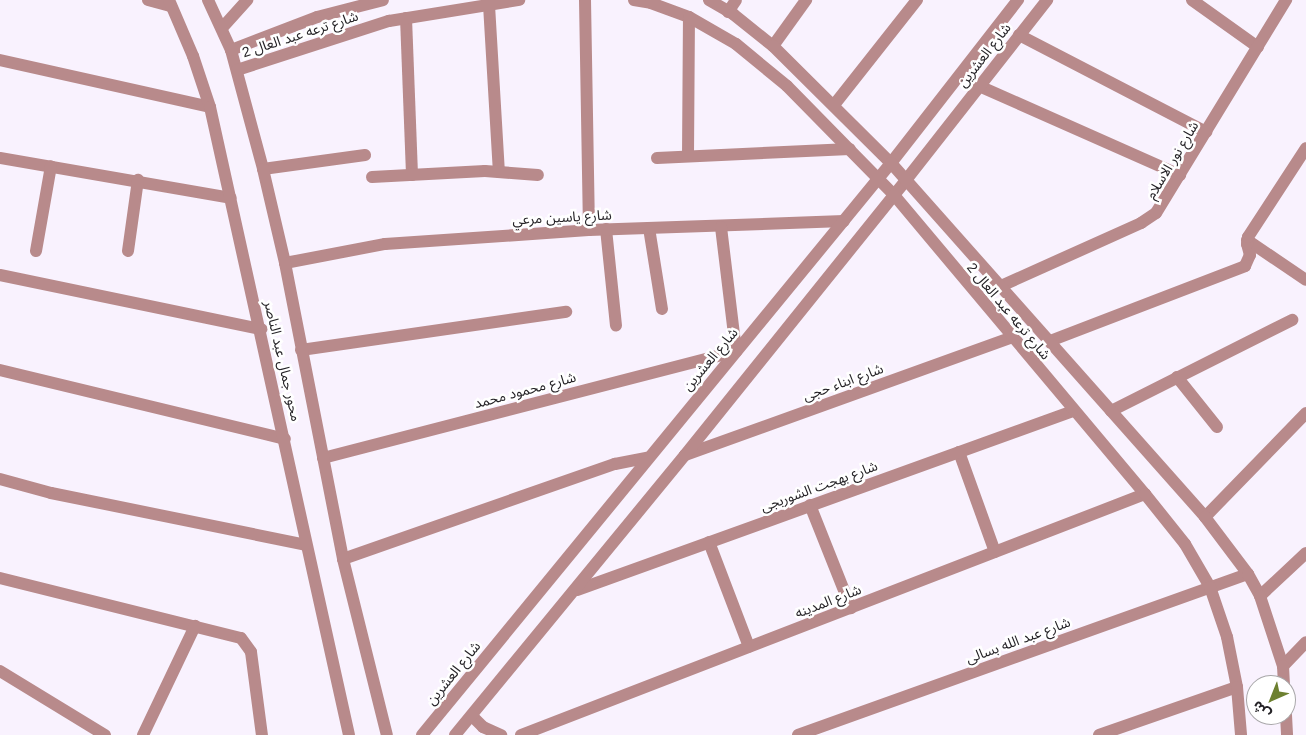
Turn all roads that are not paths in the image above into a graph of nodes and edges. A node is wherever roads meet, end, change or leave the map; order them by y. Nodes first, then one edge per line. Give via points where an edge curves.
1 (148, 0) edge
2 (208, 0) edge
3 (247, 0) edge
4 (379, 0) edge
5 (519, 0) edge
6 (585, 0) edge
7 (634, 0) edge
8 (709, 0) edge
9 (736, 0) edge
10 (806, 0) edge
11 (917, 0) edge
12 (1018, 0) edge
13 (1047, 0) edge
14 (1192, 0) edge
15 (1286, 0) edge
16 (170, 3) edge
17 (489, 4) junction
18 (728, 12) junction
19 (689, 17) junction
20 (406, 18) junction
21 (222, 28) junction
22 (1019, 35) junction
23 (773, 46) junction
24 (1258, 47) junction
25 (231, 50) junction
26 (0, 60) edge
27 (237, 70) junction
28 (979, 86) junction
29 (834, 106) junction
30 (210, 107) junction
31 (1206, 132) junction
32 (1306, 148) edge
33 (850, 149) junction
34 (365, 155) dead end
35 (688, 156) junction
36 (0, 158) edge
37 (657, 158) dead end
38 (891, 163) junction
39 (51, 166) junction
40 (263, 169) junction
41 (499, 172) junction
42 (412, 174) junction
43 (538, 175) dead end
44 (1180, 175) junction
45 (372, 177) dead end
46 (878, 178) junction
47 (138, 180) junction
48 (906, 180) junction
49 (894, 195) junction
50 (231, 198) junction
51 (844, 221) junction
52 (721, 226) junction
53 (649, 228) junction
54 (589, 230) junction
55 (606, 230) junction
56 (1247, 240) junction
57 (128, 251) dead end
58 (36, 252) dead end
59 (285, 263) junction
60 (0, 275) edge
61 (1305, 276) edge
62 (1001, 286) junction
63 (662, 309) dead end
64 (566, 312) dead end
65 (1292, 320) dead end
66 (616, 325) dead end
67 (261, 329) junction
68 (1012, 337) junction
69 (1050, 341) junction
70 (302, 350) junction
71 (736, 351) junction
72 (0, 370) edge
73 (1177, 377) junction
74 (1073, 411) junction
75 (1111, 411) junction
76 (1306, 413) edge
77 (1217, 427) dead end
78 (285, 439) junction
79 (959, 452) junction
80 (685, 455) junction
81 (323, 458) junction
82 (647, 458) junction
83 (0, 479) edge
84 (1145, 494) junction
85 (810, 506) junction
86 (1205, 517) junction
87 (709, 542) junction
88 (306, 545) junction
89 (995, 552) junction
90 (1306, 553) edge
91 (342, 559) junction
92 (1248, 574) junction
93 (0, 578) edge
94 (1210, 587) junction
95 (575, 590) junction
96 (1260, 596) junction
97 (851, 608) junction
98 (195, 626) junction
99 (1306, 642) edge
100 (749, 647) junction
101 (1283, 666) junction
102 (0, 671) edge
103 (1283, 675) edge
104 (1237, 687) junction
105 (472, 716) junction
106 (105, 735) edge
107 (144, 735) edge
108 (262, 735) edge
109 (349, 735) edge
110 (387, 735) edge
111 (422, 735) edge
112 (455, 735) edge
113 (501, 735) edge
114 (521, 735) edge
115 (798, 735) edge
116 (1099, 735) edge
117 (1241, 735) edge

1 - 16 street
2 - 21 street, محور جمال عبد الناصر
3 - 21 street
4 - 25 street, شارع ترعه عبد العال 2 via 317,17
5 - 17 street, شارع ترعه عبد العال 2
6 - 54 street
7 - 19 street, شارع ترعه عبد العال 2 via 651,2
8 - 18 street, شارع ترعه عبد العال 2
9 - 18 street
10 - 23 street
11 - 29 street
12 - 38 street, شارع العشرين
13 - 22 street, شارع العشرين
14 - 24 street
15 - 24 street, شارع نور الاسلام
16 - 30 street, محور جمال عبد الناصر
17 - 20 street, شارع ترعه عبد العال 2
17 - 41 street
18 - 23 street, شارع ترعه عبد العال 2
19 - 33 street, شارع ترعه عبد العال 2 via 736,44 779,80
19 - 35 street
20 - 27 street, شارع ترعه عبد العال 2 via 342,35
20 - 42 street
21 - 25 street, محور جمال عبد الناصر
22 - 28 street, شارع العشرين
22 - 31 street
23 - 29 street, شارع ترعه عبد العال 2
24 - 31 street, شارع نور الاسلام
25 - 27 street, محور جمال عبد الناصر
26 - 30 street
27 - 40 street, محور جمال عبد الناصر
28 - 44 street
28 - 48 street, شارع العشرين
29 - 38 street, شارع ترعه عبد العال 2
30 - 50 street, محور جمال عبد الناصر
31 - 44 street, شارع نور الاسلام
32 - 56 street
33 - 35 street
33 - 46 street, شارع ترعه عبد العال 2
34 - 40 street
35 - 37 street
36 - 39 street
38 - 46 street, شارع العشرين
38 - 48 street, شارع ترعه عبد العال 2
39 - 47 street
39 - 58 street
40 - 59 street, محور جمال عبد الناصر
41 - 42 street
41 - 43 street
42 - 45 street
44 - 62 street, شارع نور الاسلام via 1156,213 1146,221
46 - 49 street, شارع ترعه عبد العال 2
46 - 51 street, شارع العشرين
47 - 50 street
47 - 57 street
48 - 49 street, شارع العشرين
48 - 62 street, شارع ترعه عبد العال 2
49 - 68 street, شارع ترعه عبد العال 2
49 - 80 street, شارع العشرين
50 - 67 street, محور جمال عبد الناصر
51 - 52 street, شارع ياسين مرعي
51 - 71 street, شارع العشرين
52 - 53 street, شارع ياسين مرعي
52 - 71 street
53 - 55 street, شارع ياسين مرعي
53 - 63 street
54 - 55 street, شارع ياسين مرعي
54 - 59 street, شارع ياسين مرعي via 385,244
55 - 66 street
56 - 61 street
56 - 69 street via 1250,255 1244,266
59 - 70 street, محور جمال عبد الناصر
60 - 67 street
62 - 69 street, شارع ترعه عبد العال 2
64 - 70 street
65 - 73 street
67 - 78 street, محور جمال عبد الناصر
68 - 74 street, شارع ترعه عبد العال 2
68 - 80 street, شارع ابناء حجى
69 - 75 street, شارع ترعه عبد العال 2
70 - 81 street, محور جمال عبد الناصر
71 - 81 street, شارع محمود محمد
71 - 82 street, شارع العشرين
72 - 78 street
73 - 75 street
73 - 77 street
74 - 79 street, شارع بهجت الشوربجى
74 - 84 street, شارع ترعه عبد العال 2
75 - 86 street, شارع ترعه عبد العال 2
76 - 86 street
78 - 88 street, محور جمال عبد الناصر
79 - 85 street, شارع بهجت الشوربجى
79 - 89 street
80 - 95 street, شارع العشرين
81 - 91 street, محور جمال عبد الناصر
82 - 91 street via 615,464
82 - 111 street, شارع العشرين
83 - 88 street via 51,493
84 - 89 street, شارع المدينه
84 - 94 street, شارع ترعه عبد العال 2 via 1185,544
85 - 87 street, شارع بهجت الشوربجى
85 - 97 street
86 - 92 street, شارع ترعه عبد العال 2
87 - 95 street, شارع بهجت الشوربجى
87 - 100 street
88 - 109 street, محور جمال عبد الناصر
89 - 97 street, شارع المدينه
90 - 96 street
91 - 110 street, محور جمال عبد الناصر
92 - 94 street, شارع عبد الله بسالى
92 - 96 street, شارع ترعه عبد العال 2
93 - 98 street
94 - 104 street, شارع ترعه عبد العال 2 via 1227,637
94 - 115 street, شارع عبد الله بسالى
95 - 105 street, شارع العشرين
96 - 101 street, شارع ترعه عبد العال 2
97 - 100 street, شارع المدينه
98 - 107 street
98 - 108 street via 241,638 249,646
99 - 101 street
100 - 114 street, شارع المدينه
101 - 103 street, شارع ترعه عبد العال 2
102 - 106 street
104 - 116 street
104 - 117 street, شارع ترعه عبد العال 2
105 - 112 street, شارع العشرين
105 - 113 street via 483,727

